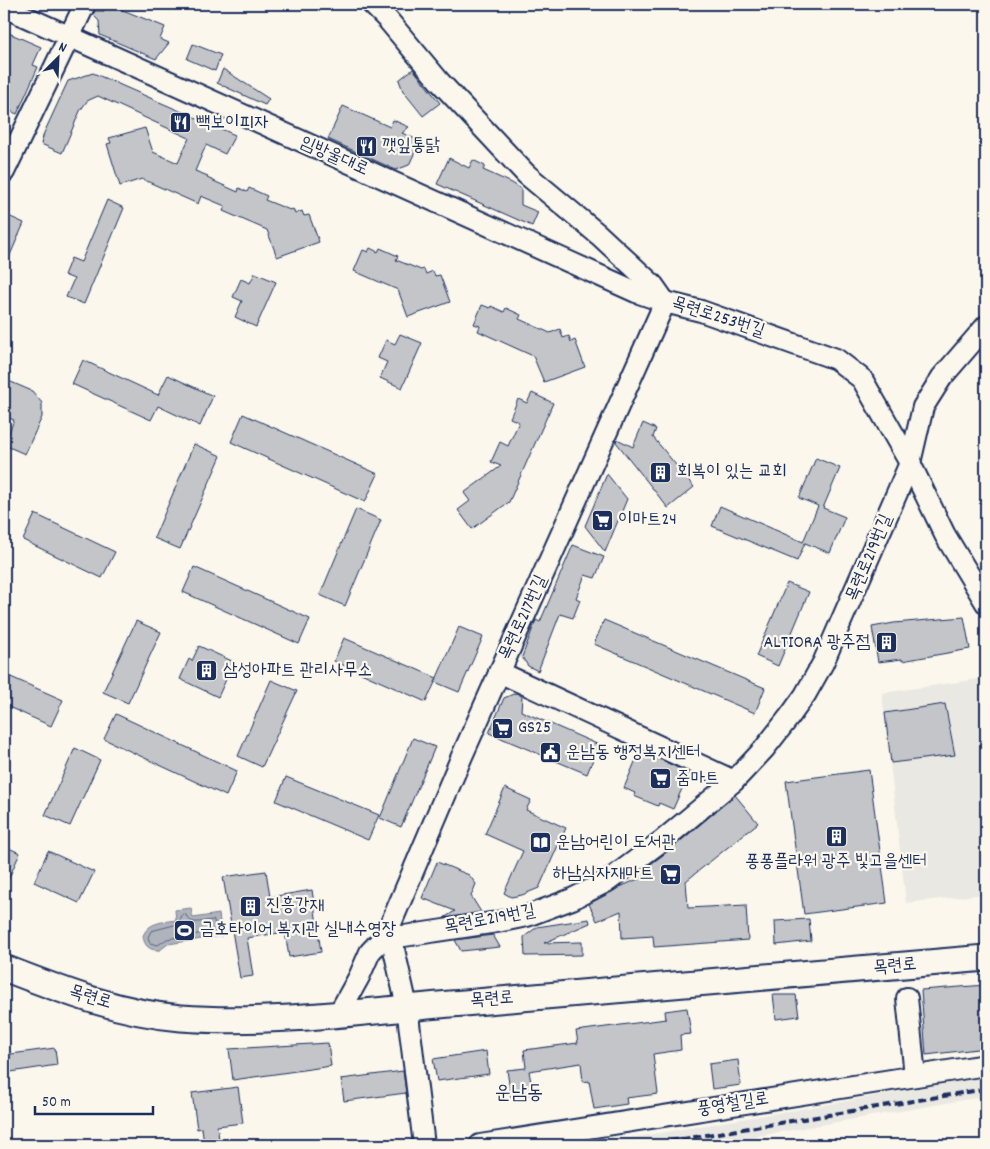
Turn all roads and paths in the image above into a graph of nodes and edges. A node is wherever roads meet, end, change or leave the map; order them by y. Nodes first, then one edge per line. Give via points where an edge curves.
1 (85, 4) edge
2 (372, 4) edge
3 (4, 7) edge
4 (69, 37) junction
5 (4, 172) edge
6 (665, 302) junction
7 (986, 326) edge
8 (910, 463) junction
9 (985, 598) edge
10 (499, 672) junction
11 (734, 781) junction
12 (386, 935) junction
13 (986, 958) edge
14 (4, 968) edge
15 (907, 998) dead end
16 (407, 1007) junction
17 (338, 1015) junction
18 (986, 1065) edge
19 (915, 1076) junction
20 (424, 1145) edge
21 (480, 1145) edge

1 - 4 street
2 - 6 street, 목련로253번길 via 526,174 599,235 653,285
3 - 4 street, 임방울대로
4 - 5 street
4 - 6 street, 임방울대로 via 576,266
6 - 8 street, 목련로253번길 via 701,311 836,359 862,379
6 - 10 street, 목련로217번길
7 - 8 street, 목련로219번길 via 942,377 924,407
8 - 9 street, 목련로253번길 via 946,535
8 - 11 street, 목련로219번길 via 823,663 805,696 764,749
10 - 11 street
10 - 12 street, 목련로217번길
11 - 12 street, 목련로219번길 via 608,881 572,899 527,916 497,922 404,936
12 - 16 street via 393,945
12 - 17 street, 목련로217번길 via 370,952
13 - 16 main road, 목련로
14 - 17 main road, 목련로 via 100,1003 180,1018
15 - 19 street
16 - 17 main road, 목련로
16 - 20 street
18 - 19 street, 풍영철길로
19 - 21 street, 풍영철길로

